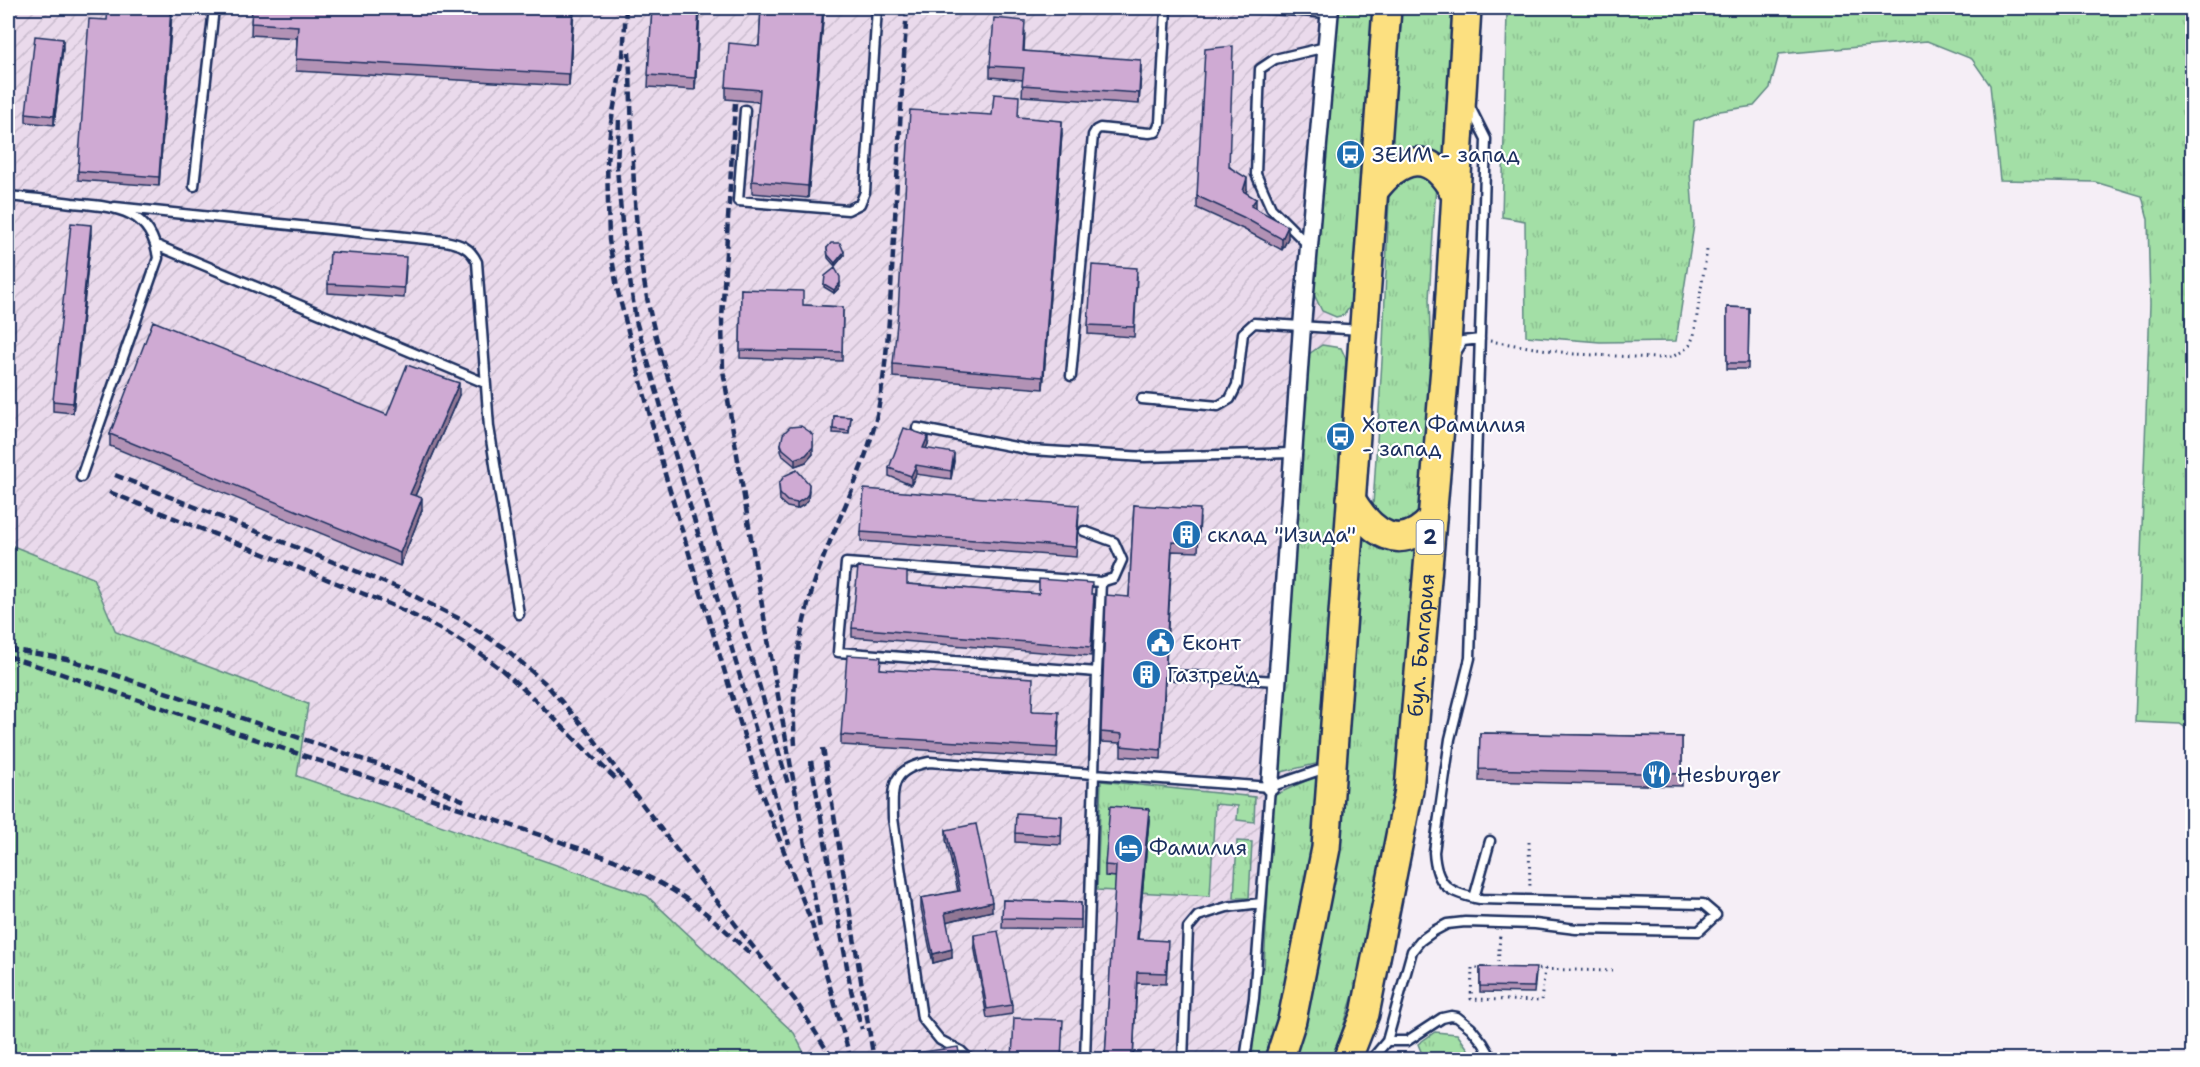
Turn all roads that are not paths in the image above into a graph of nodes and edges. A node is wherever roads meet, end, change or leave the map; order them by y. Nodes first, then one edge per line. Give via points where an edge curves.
1 (214, 8) edge
2 (877, 8) edge
3 (1166, 8) edge
4 (1255, 8) edge
5 (1387, 8) edge
6 (1467, 8) edge
7 (1329, 10) edge
8 (1326, 47) junction
9 (1461, 88) junction
10 (745, 110) dead end
11 (194, 186) dead end
12 (1374, 191) junction
13 (1454, 192) junction
14 (8, 196) edge
15 (115, 207) junction
16 (156, 245) junction
17 (1310, 247) junction
18 (1302, 326) junction
19 (1364, 330) junction
20 (1480, 339) junction
21 (1071, 376) dead end
22 (485, 383) junction
23 (1443, 391) junction
24 (1142, 399) dead end
25 (918, 428) dead end
26 (1293, 453) junction
27 (81, 477) dead end
28 (1351, 499) junction
29 (1432, 519) junction
30 (1084, 531) dead end
31 (1101, 582) junction
32 (519, 614) dead end
33 (1097, 672) junction
34 (1175, 675) dead end
35 (1277, 681) junction
36 (1332, 766) junction
37 (1094, 774) junction
38 (1270, 787) junction
39 (1490, 841) dead end
40 (1474, 897) junction
41 (1261, 903) junction
42 (1387, 1041) junction
43 (970, 1059) edge
44 (1085, 1059) edge
45 (1183, 1059) edge
46 (1245, 1059) edge
47 (1279, 1059) edge
48 (1347, 1059) edge
49 (1371, 1059) edge
50 (1493, 1059) edge

1 - 11 lane
2 - 10 lane via 865,192 860,204 848,210 738,201
3 - 21 lane via 1160,123 1156,132 1100,128 1093,135
4 - 7 lane
5 - 12 highway
6 - 9 highway, бул. България / 2
7 - 8 street
8 - 17 street
8 - 17 lane via 1275,59 1260,69 1256,174 1271,208
9 - 13 highway, бул. България / 2
9 - 20 lane via 1486,139
12 - 13 highway via 1398,167 1422,162 1435,166
12 - 19 highway
13 - 23 highway, бул. България / 2
14 - 15 lane
15 - 16 lane via 138,218 150,230
15 - 22 lane via 445,240 466,248 477,262
16 - 22 lane
16 - 27 lane via 158,258
17 - 18 street
18 - 19 lane
18 - 24 lane via 1254,323 1243,333 1237,385 1230,399 1218,406
18 - 26 street
19 - 28 highway
20 - 23 lane via 1463,341 1456,350
20 - 40 lane via 1470,658 1450,739 1434,852 1435,871 1441,881 1451,891
22 - 32 lane
23 - 29 highway, бул. България / 2
25 - 26 lane via 1031,450 1145,457
26 - 35 street
28 - 29 highway via 1360,515 1382,534 1397,538 1420,532
28 - 36 highway
29 - 48 highway, бул. България / 2 via 1409,790 1365,1014
30 - 31 lane via 1114,542 1122,560 1114,578
31 - 33 lane
31 - 33 lane via 846,563 838,652
33 - 37 lane
34 - 35 lane
35 - 38 street
36 - 38 lane
36 - 47 highway via 1326,848 1292,1020
37 - 38 lane
37 - 43 lane via 929,762 900,773 892,791 922,1018 940,1040
37 - 44 lane
38 - 41 lane
39 - 40 lane
40 - 42 lane via 1702,904 1716,915 1699,931 1447,924 1420,941 1412,951
41 - 45 lane via 1198,916 1188,928
41 - 46 lane
42 - 49 lane
42 - 50 lane via 1407,1041 1442,1018 1457,1017 1471,1028

